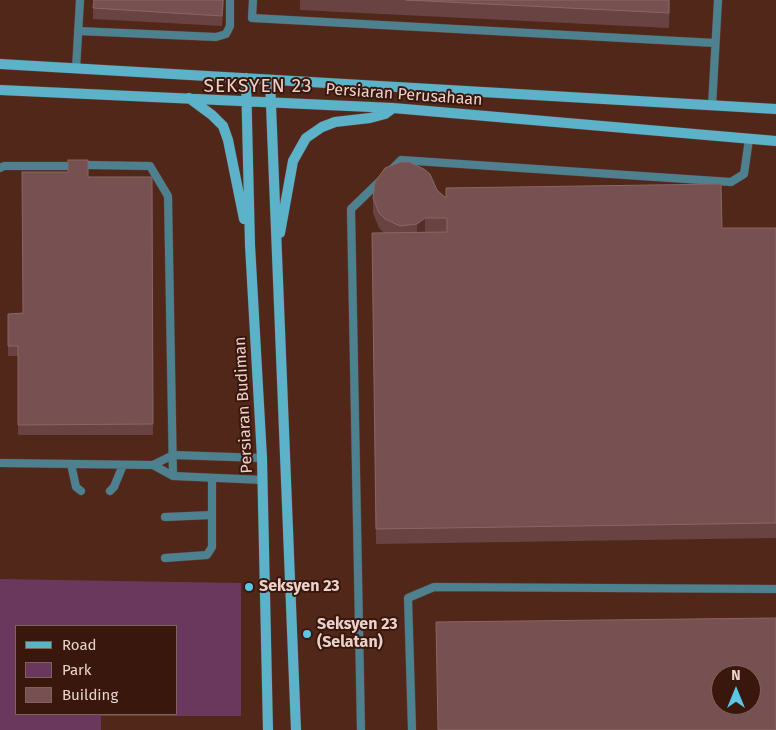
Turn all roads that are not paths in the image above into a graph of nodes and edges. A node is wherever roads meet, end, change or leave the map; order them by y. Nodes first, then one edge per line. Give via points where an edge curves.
1 (80, 0) edge
2 (230, 0) edge
3 (253, 0) edge
4 (718, 0) edge
5 (78, 30) junction
6 (715, 43) junction
7 (0, 64) edge
8 (76, 69) junction
9 (246, 78) junction
10 (270, 80) junction
11 (0, 90) edge
12 (189, 98) junction
13 (246, 101) junction
14 (271, 102) junction
15 (712, 106) junction
16 (393, 108) junction
17 (776, 110) edge
18 (749, 139) junction
19 (776, 141) edge
20 (87, 165) edge
21 (66, 166) edge
22 (0, 168) edge
23 (250, 245) junction
24 (277, 252) junction
25 (173, 456) junction
26 (262, 458) junction
27 (0, 463) edge
28 (71, 464) junction
29 (123, 465) junction
30 (153, 465) junction
31 (173, 476) junction
32 (212, 478) junction
33 (263, 480) junction
34 (81, 491) dead end
35 (110, 491) dead end
36 (212, 515) junction
37 (165, 517) dead end
38 (164, 558) dead end
39 (776, 589) edge
40 (268, 730) edge
41 (296, 730) edge
42 (361, 730) edge
43 (412, 730) edge

1 - 5 lane
2 - 5 lane via 230,26 226,34 216,37
3 - 6 lane via 252,18
4 - 6 lane
5 - 8 lane
6 - 15 lane
7 - 8 main road, Persiaran Perusahaan
8 - 9 main road, Persiaran Perusahaan
9 - 10 main road, Persiaran Perusahaan
9 - 13 main road, Persiaran Budiman
10 - 14 main road
10 - 15 main road, Persiaran Perusahaan
11 - 12 main road, Persiaran Perusahaan
12 - 13 main road, Persiaran Perusahaan
12 - 23 main road via 223,126
13 - 14 main road, Persiaran Perusahaan
13 - 23 main road, Persiaran Budiman
14 - 16 main road, Persiaran Perusahaan
14 - 24 main road
15 - 17 main road, Persiaran Perusahaan
16 - 18 main road, Persiaran Perusahaan
16 - 24 main road via 370,118 335,122 306,138 293,161
18 - 19 main road, Persiaran Perusahaan
18 - 42 lane via 744,174 732,182 401,160 351,209
20 - 25 lane via 150,166 168,196
21 - 22 lane
23 - 26 main road, Persiaran Budiman
24 - 41 main road
25 - 26 lane
25 - 30 lane
25 - 31 lane
26 - 33 main road, Persiaran Budiman
27 - 28 lane
28 - 29 lane
28 - 34 lane via 76,487
29 - 30 lane
29 - 35 lane
30 - 31 lane
31 - 32 lane
32 - 33 lane
32 - 36 lane
33 - 40 main road, Persiaran Budiman
36 - 37 lane
36 - 38 lane via 212,547 207,556
39 - 43 lane via 434,587 408,598

